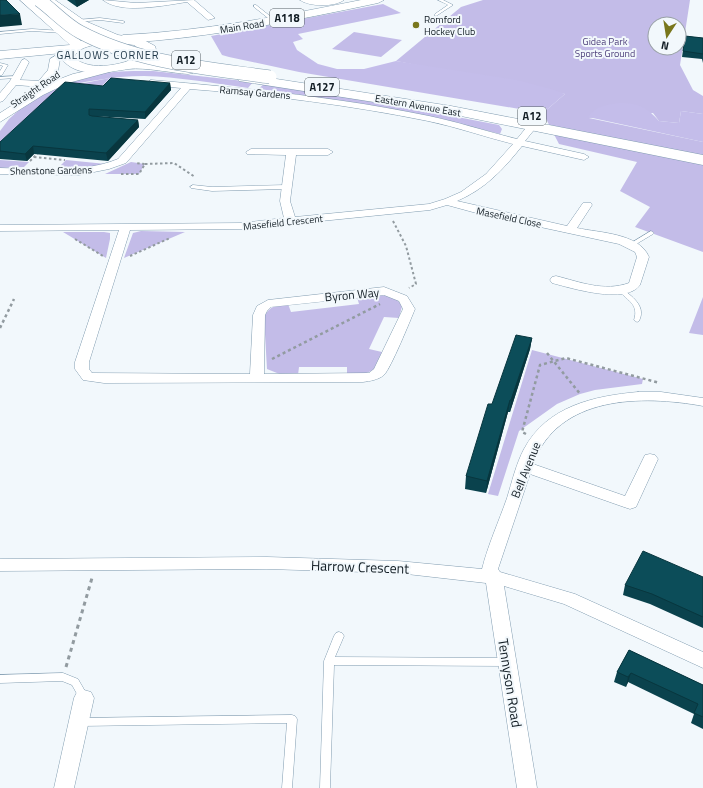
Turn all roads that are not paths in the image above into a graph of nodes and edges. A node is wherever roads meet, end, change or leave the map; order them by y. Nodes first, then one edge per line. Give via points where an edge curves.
1 (26, 0) edge
2 (39, 0) edge
3 (48, 0) edge
4 (107, 0) edge
5 (188, 0) edge
6 (304, 0) edge
7 (340, 0) edge
8 (378, 0) edge
9 (440, 0) edge
10 (256, 6) dead end
11 (436, 15) dead end
12 (211, 18) dead end
13 (77, 21) junction
14 (274, 21) junction
15 (124, 22) dead end
16 (0, 33) edge
17 (176, 36) junction
18 (142, 37) junction
19 (121, 39) junction
20 (72, 41) junction
21 (151, 50) junction
22 (0, 55) edge
23 (24, 58) junction
24 (54, 59) junction
25 (70, 62) junction
26 (0, 64) edge
27 (131, 66) junction
28 (109, 69) junction
29 (0, 74) edge
30 (270, 77) junction
31 (0, 78) edge
32 (15, 79) junction
33 (139, 82) edge
34 (42, 84) junction
35 (188, 86) junction
36 (359, 86) junction
37 (373, 97) junction
38 (0, 99) edge
39 (0, 117) edge
40 (140, 123) dead end
41 (155, 124) junction
42 (533, 125) junction
43 (520, 143) junction
44 (703, 150) edge
45 (251, 152) dead end
46 (291, 152) junction
47 (328, 152) dead end
48 (584, 157) dead end
49 (703, 160) edge
50 (0, 171) edge
51 (193, 187) dead end
52 (286, 187) junction
53 (448, 202) junction
54 (587, 205) dead end
55 (290, 221) junction
56 (0, 228) edge
57 (125, 228) junction
58 (571, 230) junction
59 (651, 233) dead end
60 (631, 245) junction
61 (556, 280) dead end
62 (622, 291) junction
63 (637, 320) dead end
64 (258, 372) junction
65 (703, 402) edge
66 (650, 459) dead end
67 (525, 467) junction
68 (0, 565) edge
69 (494, 577) junction
70 (340, 636) dead end
71 (703, 660) edge
72 (329, 661) junction
73 (507, 662) junction
74 (0, 679) edge
75 (84, 698) joint
76 (78, 722) junction
77 (325, 787) dead end
78 (64, 788) edge
79 (287, 788) edge
80 (527, 788) edge

1 - 20 main road
2 - 30 main road, A127, bridge via 78,31 113,48 159,60
3 - 13 main road
4 - 5 street via 134,5
5 - 12 street
6 - 7 street via 325,3
8 - 14 main road, Main Road / A118
9 - 11 lane via 451,5
10 - 14 lane
13 - 15 lane via 100,19
13 - 18 main road, A118
13 - 19 main road via 88,28
14 - 17 main road, Main Road / A118
16 - 20 lane via 32,30
17 - 18 main road, Main Road / A118
17 - 21 main road, Main Road / A118 via 156,43
18 - 19 main road, Main Road / A118
19 - 20 main road
19 - 21 main road via 138,42
20 - 23 main road
20 - 25 main road via 67,54
21 - 27 main road via 148,58
21 - 36 main road, Eastern Avenue East / A12 via 178,59
22 - 23 main road
23 - 24 main road
23 - 32 street
24 - 25 main road
24 - 34 street via 53,71
25 - 28 main road via 87,68
25 - 34 street, Straight Road via 56,76
26 - 29 lane via 6,65
27 - 28 main road
27 - 37 main road, Eastern Avenue East / A12 via 169,67
28 - 39 street, Straight Road via 80,74 57,82
30 - 36 main road, A127
30 - 37 main road, A127
31 - 32 lane
32 - 34 street
32 - 38 street
33 - 35 street, Ramsay Gardens
34 - 39 street, Straight Road via 15,101
35 - 41 street, Shenstone Gardens
35 - 43 street, Ramsay Gardens via 262,92 349,104 430,119
36 - 44 main road, Eastern Avenue East / A12 via 545,118
37 - 42 main road, Eastern Avenue East / A12
40 - 41 street
41 - 50 street, Shenstone Gardens via 122,161 112,166 92,170
42 - 43 street, Masefield Crescent
42 - 49 main road, Eastern Avenue East / A12
43 - 48 street, Ramsay Gardens
43 - 53 street, Masefield Crescent via 484,183
45 - 46 street
46 - 47 street
46 - 52 street
51 - 52 lane
52 - 55 street via 285,201
53 - 55 street, Masefield Crescent via 430,207
53 - 58 street, Masefield Close
54 - 58 street
55 - 57 street, Masefield Crescent via 242,226
56 - 57 street, Masefield Crescent
57 - 64 street via 82,362 82,369 88,377 104,379
58 - 60 street, Masefield Close
59 - 60 lane
60 - 62 street via 640,250 643,257 634,284
61 - 62 street via 602,292
62 - 63 lane via 639,306
64 - 64 street, Byron Way via 363,378 373,376 380,370 409,309 407,302 398,295 384,291 268,304 261,309 259,315
65 - 67 street, Bell Avenue via 670,397 623,397 588,405 557,420 538,438
66 - 67 street via 630,503
67 - 69 street, Bell Avenue via 490,569
68 - 69 street, Harrow Crescent via 267,563 398,567
69 - 71 street, Harrow Crescent via 569,599
69 - 73 street, Tennyson Road
70 - 72 lane
72 - 73 lane
72 - 77 lane
73 - 80 street, Tennyson Road
74 - 75 lane via 63,677 75,682
75 - 76 street
76 - 78 street
76 - 79 lane via 292,719

